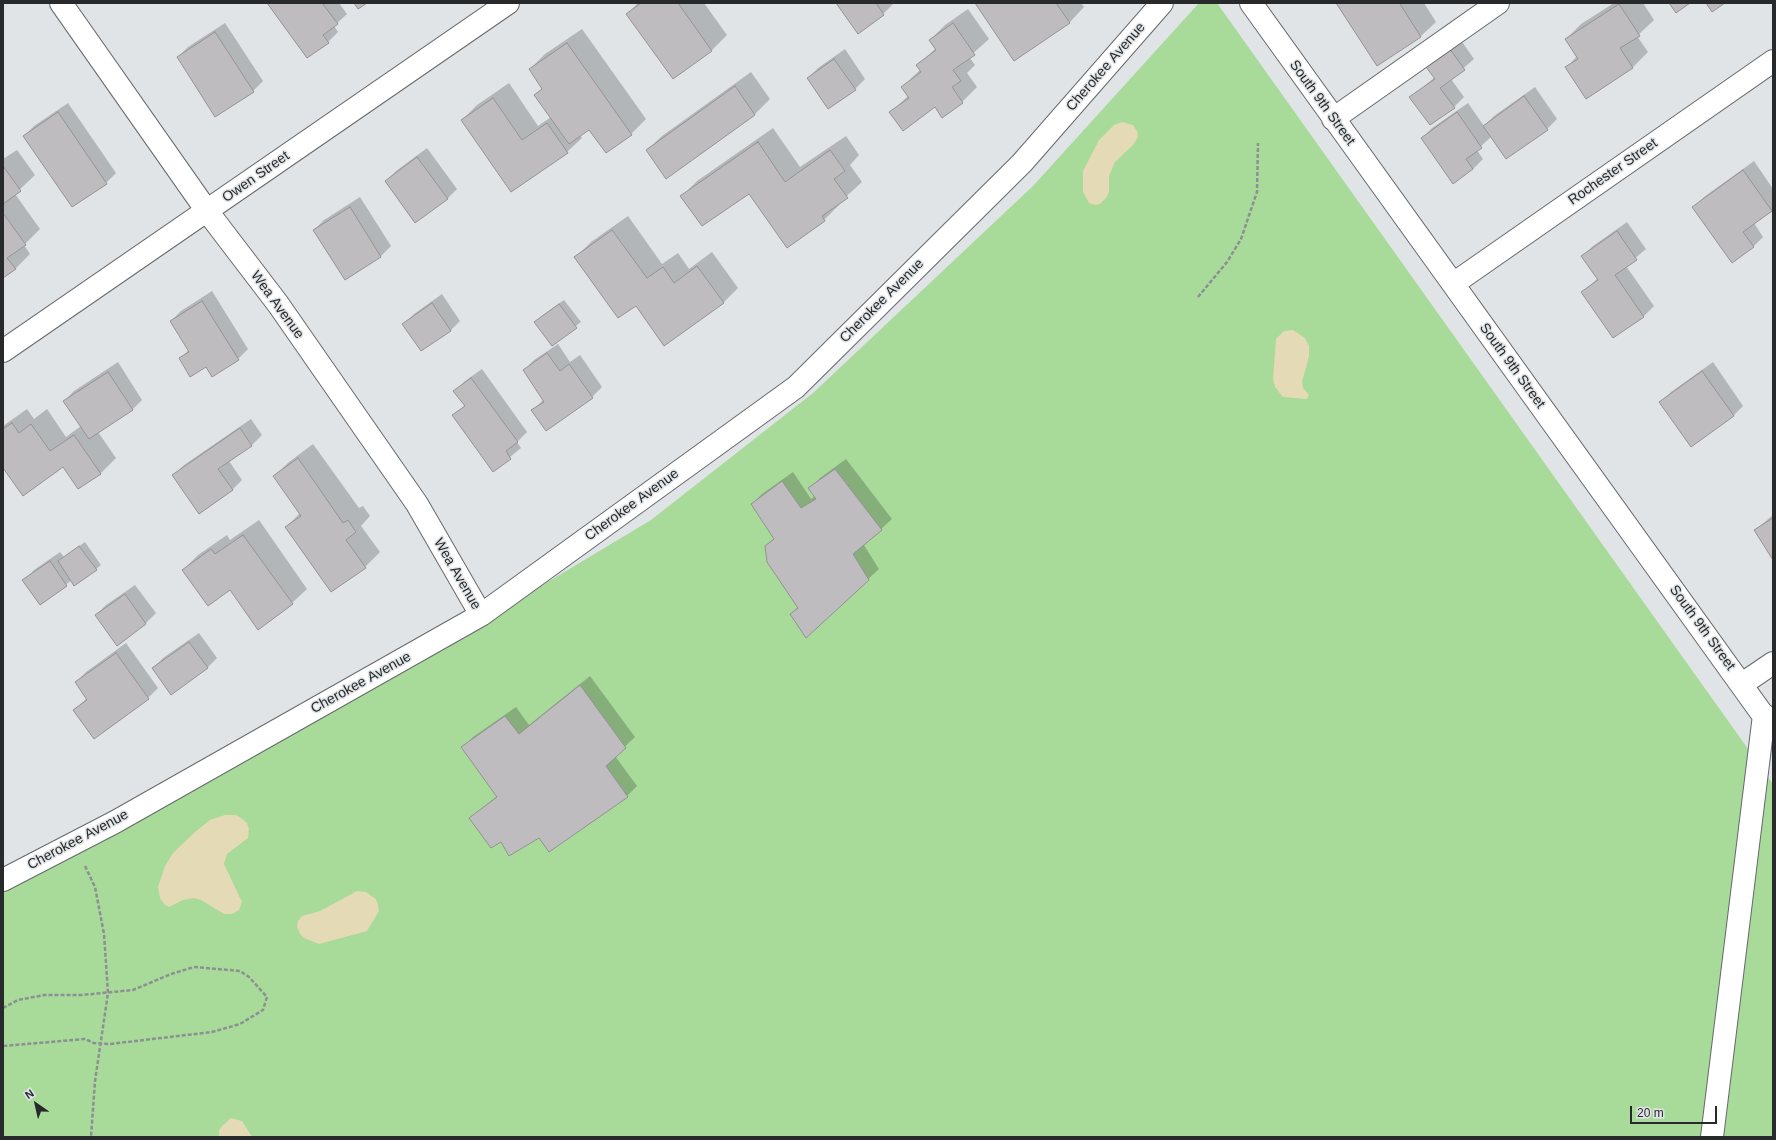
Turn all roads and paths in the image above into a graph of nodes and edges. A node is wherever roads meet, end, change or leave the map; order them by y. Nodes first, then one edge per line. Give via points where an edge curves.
1 (61, 3) edge
2 (508, 3) edge
3 (1162, 3) edge
4 (1251, 3) edge
5 (1498, 3) edge
6 (1773, 61) edge
7 (1333, 119) junction
8 (1258, 143) dead end
9 (207, 211) junction
10 (1453, 284) junction
11 (1198, 297) dead end
12 (3, 351) edge
13 (480, 615) junction
14 (1773, 663) edge
15 (1742, 684) junction
16 (1768, 722) edge
17 (74, 843) junction
18 (3, 880) edge
19 (108, 993) junction
20 (3, 1008) edge
21 (101, 1043) junction
22 (3, 1046) edge
23 (91, 1137) edge
24 (1712, 1137) edge

1 - 9 street, Wea Avenue
2 - 9 street, Owen Street
3 - 13 street, Cherokee Avenue via 1022,163 796,386
4 - 7 street, South 9th Street
5 - 7 street
6 - 10 street, Rochester Street
7 - 10 street, South 9th Street
8 - 11 path via 1257,192 1241,239 1227,262
9 - 12 street, Owen Street
9 - 13 street, Wea Avenue via 278,304 417,504
10 - 15 street, South 9th Street
13 - 17 street, Cherokee Avenue
14 - 15 street
15 - 16 street, South 9th Street
16 - 24 street
17 - 18 street, Cherokee Avenue
17 - 19 path via 95,887 104,934
19 - 20 path via 44,995 18,1000
19 - 21 path
19 - 21 path via 133,990 194,967 240,971 267,997 263,1010 240,1024 212,1032 125,1043
21 - 22 path via 85,1038
21 - 23 path

